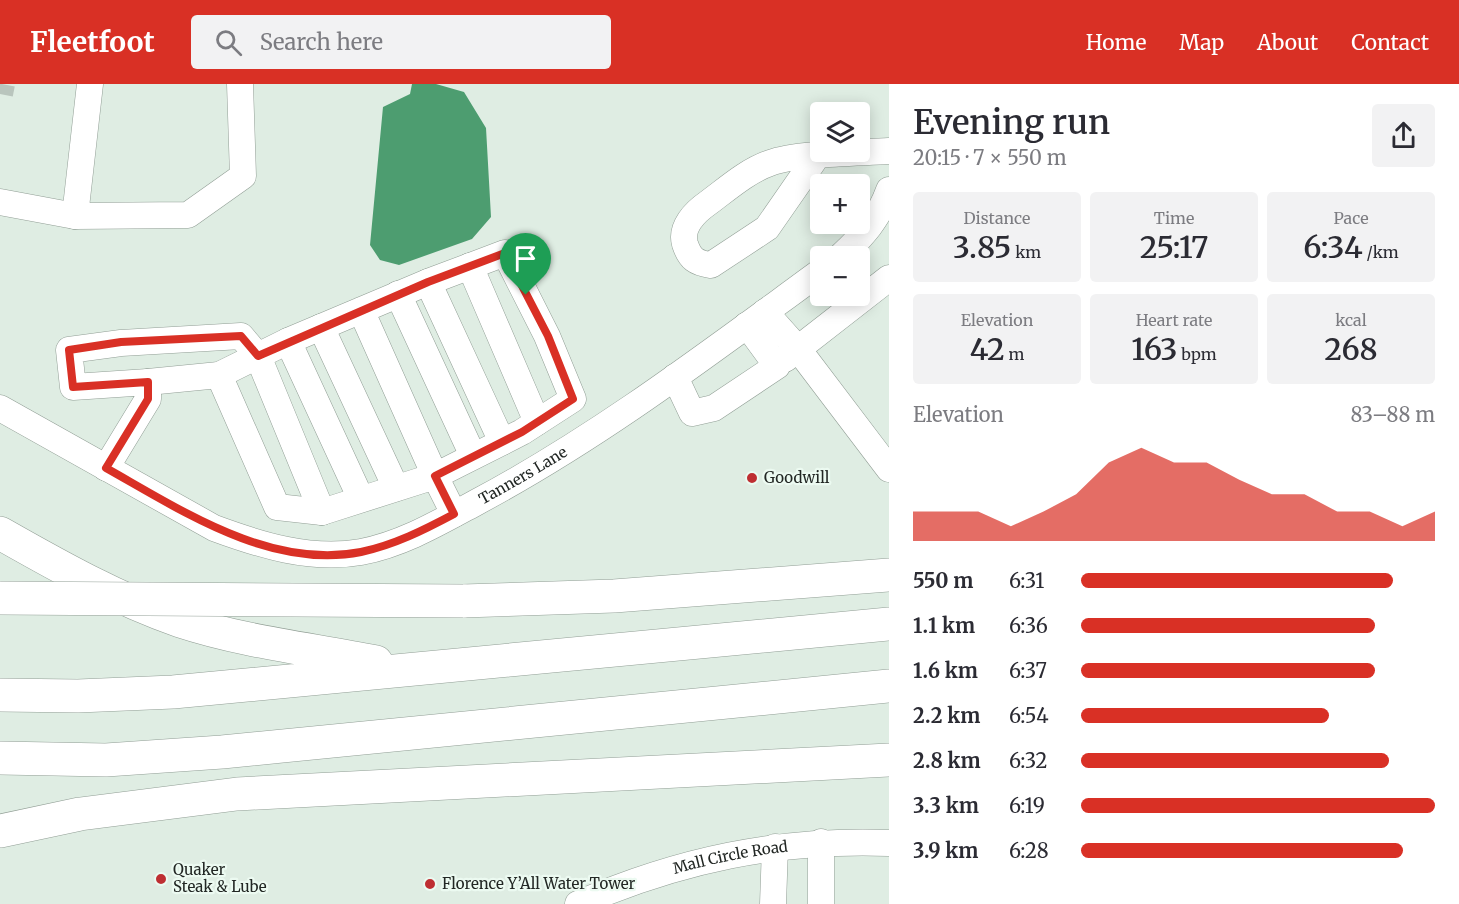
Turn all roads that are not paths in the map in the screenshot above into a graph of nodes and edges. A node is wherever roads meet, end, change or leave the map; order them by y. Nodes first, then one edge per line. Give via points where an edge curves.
1 (90, 84) edge
2 (240, 84) edge
3 (889, 151) edge
4 (870, 152) edge
5 (817, 156) joint
6 (889, 190) edge
7 (0, 202) edge
8 (75, 216) junction
9 (852, 246) edge
10 (470, 266) junction
11 (889, 278) edge
12 (810, 279) edge
13 (428, 282) junction
14 (398, 294) junction
15 (361, 310) junction
16 (756, 318) junction
17 (321, 327) junction
18 (288, 341) junction
19 (798, 349) junction
20 (258, 356) junction
21 (777, 366) junction
22 (219, 375) junction
23 (675, 377) junction
24 (148, 382) junction
25 (0, 408) edge
26 (537, 422) junction
27 (502, 442) junction
28 (473, 456) junction
29 (106, 468) junction
30 (889, 469) edge
31 (435, 476) junction
32 (396, 488) junction
33 (361, 499) junction
34 (322, 512) junction
35 (454, 514) junction
36 (0, 533) edge
37 (889, 575) edge
38 (0, 598) edge
39 (889, 624) edge
40 (410, 668) junction
41 (889, 686) edge
42 (0, 694) edge
43 (0, 758) edge
44 (889, 760) edge
45 (0, 831) edge
46 (821, 842) junction
47 (889, 843) edge
48 (775, 847) junction
49 (578, 904) edge
50 (773, 904) edge
51 (821, 904) edge

1 - 8 street
2 - 8 street via 243,176 188,215
3 - 4 street
5 - 5 street via 771,162 741,178 693,213 684,241 690,257 711,265 767,228
6 - 9 street via 868,231
7 - 8 street
10 - 13 street
10 - 26 street
10 - 26 street via 505,253 548,336 573,399
11 - 19 street
12 - 16 street, Tanners Lane
13 - 14 street
13 - 27 street
14 - 15 street
14 - 28 street
15 - 17 street
15 - 31 street
16 - 19 street
16 - 21 street
16 - 23 street, Tanners Lane
17 - 18 street
17 - 32 street
18 - 20 street
18 - 33 street
19 - 21 street
19 - 30 street
20 - 22 street
20 - 24 street via 241,336 121,342 69,350 73,387
20 - 34 street
21 - 23 street via 714,408 692,413
22 - 24 street
22 - 34 street via 277,507
23 - 35 street, Tanners Lane via 585,440
24 - 29 street via 148,399
25 - 29 street, Tanners Lane
26 - 27 street
27 - 28 street
28 - 31 street
29 - 35 street, Tanners Lane via 214,528 250,542 300,552 359,552 416,534
31 - 32 street
31 - 35 street
32 - 33 street
33 - 34 street
36 - 40 highway via 56,565 179,620 244,638
37 - 38 highway, bridge via 614,596 463,601
39 - 40 highway
40 - 42 highway via 173,692
41 - 43 highway via 222,752 106,760
44 - 45 highway via 279,791 154,803
46 - 47 street, Mall Circle Road
46 - 48 street, Mall Circle Road
46 - 51 street
48 - 49 street, Mall Circle Road via 692,863
48 - 50 street

